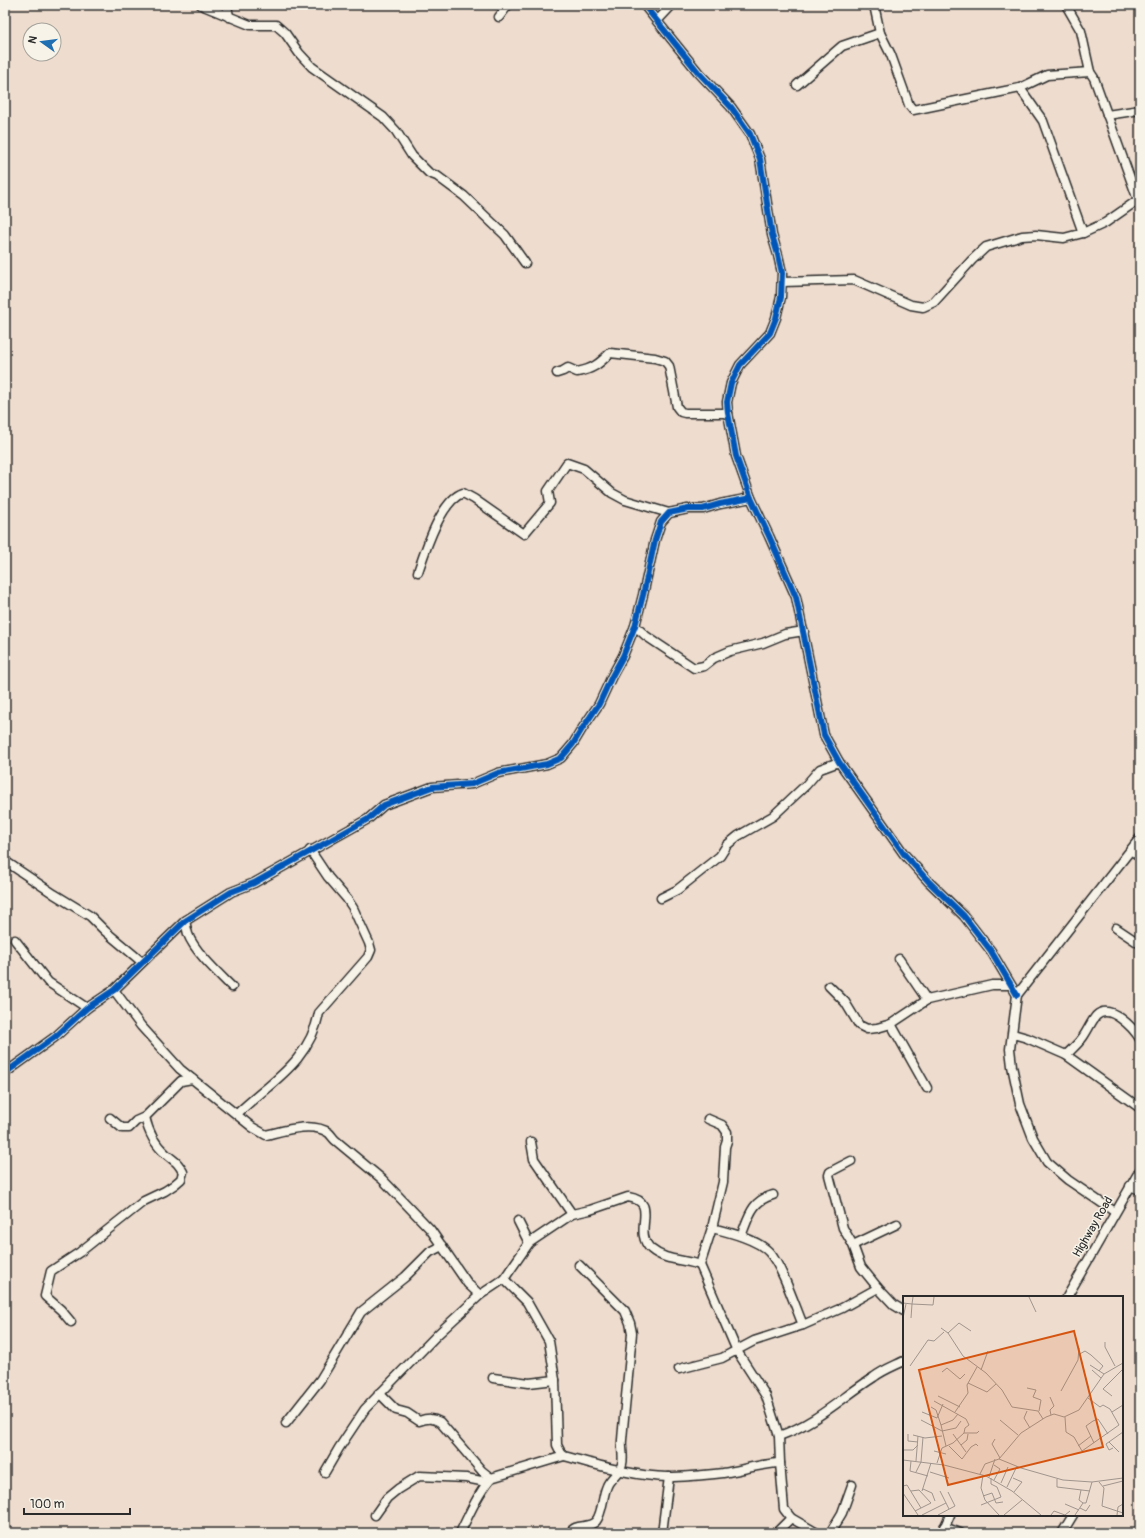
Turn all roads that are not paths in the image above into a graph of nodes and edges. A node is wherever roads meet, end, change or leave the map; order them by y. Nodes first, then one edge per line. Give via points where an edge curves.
1 (201, 5) edge
2 (227, 5) edge
3 (508, 5) edge
4 (644, 5) edge
5 (672, 5) edge
6 (874, 5) edge
7 (1066, 5) edge
8 (499, 17) dead end
9 (230, 18) junction
10 (657, 21) junction
11 (880, 34) junction
12 (1090, 72) junction
13 (797, 85) dead end
14 (1020, 88) junction
15 (1140, 110) edge
16 (1108, 116) junction
17 (1083, 233) junction
18 (525, 263) dead end
19 (782, 282) junction
20 (557, 372) dead end
21 (728, 412) junction
22 (751, 498) junction
23 (669, 513) junction
24 (418, 572) dead end
25 (635, 626) junction
26 (804, 631) junction
27 (839, 762) junction
28 (1140, 838) edge
29 (310, 850) junction
30 (1131, 850) junction
31 (1140, 858) edge
32 (5, 861) edge
33 (661, 898) dead end
34 (185, 921) junction
35 (1116, 928) dead end
36 (15, 940) dead end
37 (1140, 944) edge
38 (899, 959) dead end
39 (142, 962) junction
40 (1010, 985) junction
41 (232, 986) dead end
42 (829, 986) dead end
43 (114, 990) junction
44 (1017, 995) junction
45 (927, 1000) junction
46 (87, 1008) junction
47 (891, 1024) junction
48 (1012, 1034) junction
49 (1140, 1039) edge
50 (1066, 1054) junction
51 (180, 1069) junction
52 (5, 1073) edge
53 (192, 1079) junction
54 (181, 1081) junction
55 (927, 1088) dead end
56 (1140, 1108) edge
57 (237, 1114) junction
58 (145, 1117) junction
59 (110, 1118) dead end
60 (708, 1119) dead end
61 (531, 1142) dead end
62 (851, 1161) dead end
63 (1140, 1170) edge
64 (1130, 1186) junction
65 (1140, 1190) edge
66 (773, 1195) dead end
67 (1115, 1212) junction
68 (572, 1214) junction
69 (518, 1221) dead end
70 (897, 1224) dead end
71 (712, 1228) junction
72 (741, 1236) junction
73 (529, 1243) junction
74 (853, 1245) junction
75 (442, 1246) junction
76 (700, 1265) junction
77 (579, 1266) dead end
78 (504, 1279) junction
79 (878, 1288) junction
80 (480, 1295) junction
81 (1068, 1296) edge
82 (903, 1310) edge
83 (71, 1322) dead end
84 (804, 1325) junction
85 (737, 1351) junction
86 (903, 1362) edge
87 (679, 1369) dead end
88 (493, 1378) dead end
89 (554, 1380) junction
90 (379, 1393) junction
91 (286, 1423) dead end
92 (780, 1436) junction
93 (564, 1456) junction
94 (780, 1463) junction
95 (620, 1471) junction
96 (325, 1472) dead end
97 (669, 1477) junction
98 (491, 1478) junction
99 (852, 1485) dead end
100 (375, 1515) dead end
101 (950, 1516) edge
102 (1072, 1516) edge
103 (792, 1518) junction
104 (943, 1530) edge
105 (460, 1533) edge
106 (570, 1533) edge
107 (662, 1533) edge
108 (776, 1533) edge
109 (817, 1533) edge
110 (830, 1533) edge
111 (960, 1533) edge
112 (1062, 1533) edge

1 - 9 street
2 - 9 street
3 - 8 street
4 - 10 street
5 - 10 street
6 - 11 street
7 - 12 street via 1081,31
9 - 18 street via 250,25 276,25 312,67 383,118 396,131 412,156 430,173 464,196 505,234
10 - 19 street via 698,72 731,107 750,134 760,159
11 - 13 street via 842,46
11 - 14 street via 913,110
12 - 14 street via 1047,75
12 - 16 street
14 - 17 street via 1043,121
15 - 16 street
16 - 17 street via 1138,200 1105,223
17 - 19 street via 1064,238 1022,236 986,247 934,302 923,307 912,305 854,280
19 - 21 street via 781,297 770,333 740,366 731,383 727,402
20 - 21 street via 568,368 577,372 598,366 610,353 664,360 671,371 677,407 681,412
21 - 22 street via 736,456
22 - 23 street via 703,509
22 - 26 street via 796,597
23 - 24 street via 625,500 612,493 584,469 567,463 548,491 550,503 524,534 474,499 463,493 458,495 451,502 430,538
23 - 25 street via 661,522 655,540
25 - 26 street via 694,668 704,666 730,651 763,643 785,634
25 - 29 street via 599,704 561,758 547,764 498,773 472,784 432,788 406,796 384,805 368,818
26 - 27 street via 824,735
27 - 33 street via 820,769 773,816 738,836 727,845 720,856 677,890
27 - 40 street via 904,854 964,916 992,951
28 - 30 street
29 - 34 street via 231,892
29 - 57 street via 353,908 371,950 368,957 320,1013 308,1045 293,1066
30 - 31 street
30 - 44 street
32 - 39 street via 90,916
34 - 39 street
34 - 41 street via 188,934 194,943
35 - 37 street
36 - 46 street via 48,982
38 - 45 street
39 - 43 street
40 - 44 street
40 - 45 street via 992,985
42 - 47 street via 845,1002 859,1025 867,1029
43 - 46 street
43 - 51 street via 141,1026
44 - 48 street
45 - 47 street
46 - 52 street via 55,1037
47 - 55 street
48 - 50 street
48 - 67 street via 1010,1050 1015,1084 1032,1138 1047,1162 1068,1180
49 - 50 street via 1134,1029 1122,1019 1104,1012 1097,1015 1083,1037
50 - 56 street
51 - 53 street
51 - 54 street
53 - 54 street
53 - 57 street
54 - 58 street
57 - 75 street via 252,1127 266,1134 293,1128 316,1128 329,1133 382,1180 430,1228
58 - 59 street via 126,1129
58 - 83 street via 156,1141 166,1154 179,1164 183,1172 181,1179 165,1191 144,1201 75,1256 51,1271 45,1296
60 - 71 street via 722,1125 727,1132 723,1182
61 - 68 street via 534,1159
62 - 74 street via 830,1172 829,1178 843,1228
63 - 64 street, Highway Road
64 - 65 street
64 - 67 street, Highway Road
66 - 72 street via 756,1203
67 - 81 street, Highway Road
68 - 73 street
68 - 76 street via 628,1197 642,1201 645,1207 644,1240 650,1248 669,1259
69 - 73 street
70 - 74 street
71 - 72 street
71 - 76 street
72 - 84 street via 768,1252 780,1269
73 - 78 street
74 - 79 street via 861,1267
75 - 80 street via 468,1284
75 - 91 street via 430,1252 362,1312 320,1380
76 - 85 street
77 - 95 street via 625,1311 632,1333
78 - 80 street
78 - 89 street via 527,1302 549,1341
79 - 82 street
79 - 84 street
80 - 90 street
84 - 85 street via 754,1341
85 - 87 street via 722,1358
85 - 92 street via 766,1396
86 - 92 street via 873,1377 819,1417
88 - 89 street via 529,1382
89 - 93 street via 557,1445
90 - 96 street via 365,1408
90 - 98 street via 396,1410 419,1421 426,1418 440,1422
92 - 94 street
93 - 95 street
93 - 98 street
94 - 97 street
94 - 103 street via 784,1509
95 - 97 street
95 - 106 street via 612,1477 607,1486 596,1521 590,1526 577,1526
97 - 107 street
98 - 100 street via 481,1481 419,1476 387,1498
98 - 105 street
99 - 110 street via 842,1513
101 - 104 street
102 - 112 street
103 - 108 street
103 - 109 street
104 - 111 street

